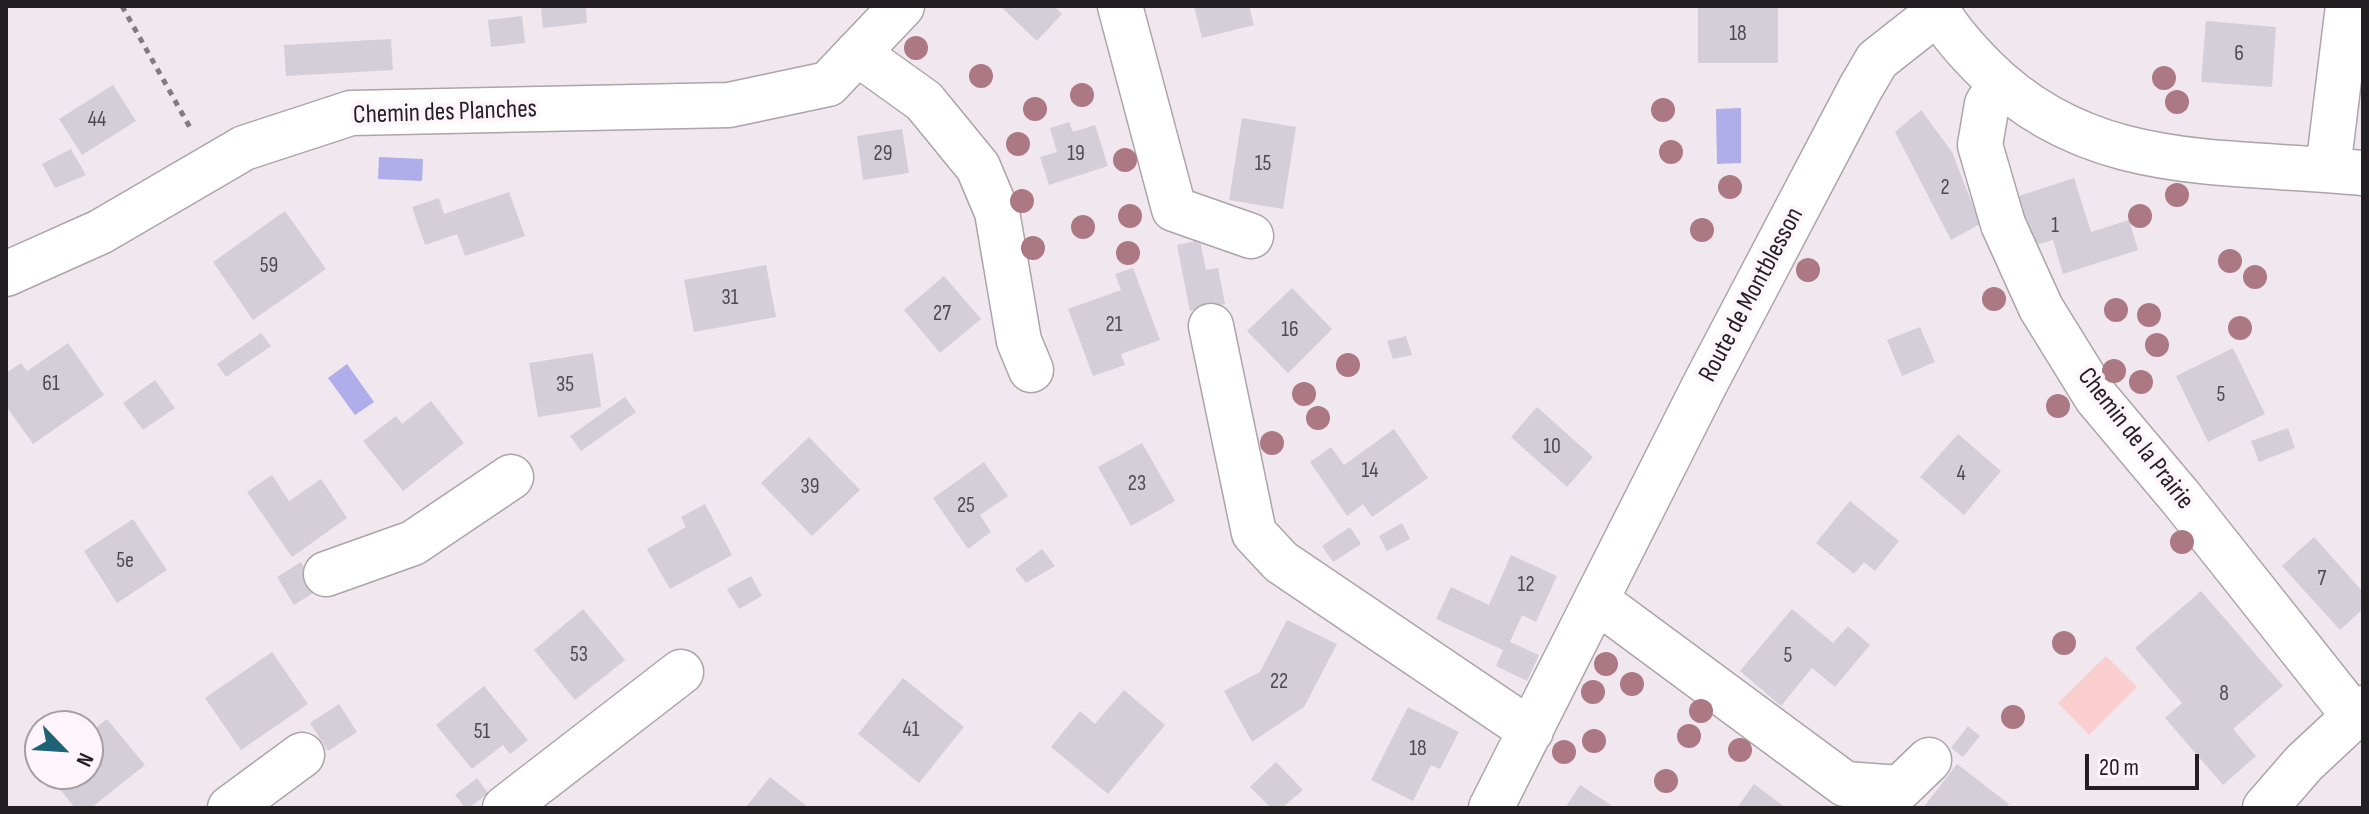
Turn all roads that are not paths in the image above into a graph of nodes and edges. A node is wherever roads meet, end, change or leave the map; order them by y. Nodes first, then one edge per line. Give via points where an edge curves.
1 (902, 6) edge
2 (1120, 6) edge
3 (2348, 6) edge
4 (1936, 9) edge
5 (857, 53) junction
6 (2000, 84) junction
7 (2346, 171) edge
8 (1251, 236) dead end
9 (6, 274) edge
10 (1211, 326) dead end
11 (1031, 370) dead end
12 (511, 477) dead end
13 (326, 574) dead end
14 (1596, 600) junction
15 (681, 672) dead end
16 (2358, 712) edge
17 (1531, 731) junction
18 (302, 755) dead end
19 (1929, 760) dead end
20 (230, 808) edge
21 (505, 808) edge
22 (1491, 808) edge
23 (2265, 808) edge

1 - 5 street, Chemin des Planches
2 - 8 street via 1174,209
3 - 7 street
4 - 6 street via 1964,48
4 - 14 street, Route de Montblesson via 1877,60 1860,89
5 - 9 street, Chemin des Planches via 828,84 729,105 351,113 244,148 100,232
5 - 11 street via 924,101 978,167 997,212 1019,341
6 - 7 street via 2066,127 2136,152 2196,162
6 - 16 street, Chemin de la Prairie via 1987,104 1980,145 2003,224 2041,308 2096,397
10 - 17 street via 1254,533 1281,562
12 - 13 street via 413,543
14 - 17 street, Route de Montblesson
14 - 19 street via 1845,784 1900,788
15 - 21 street
16 - 23 street
17 - 22 street, Route de Montblesson
18 - 20 street

